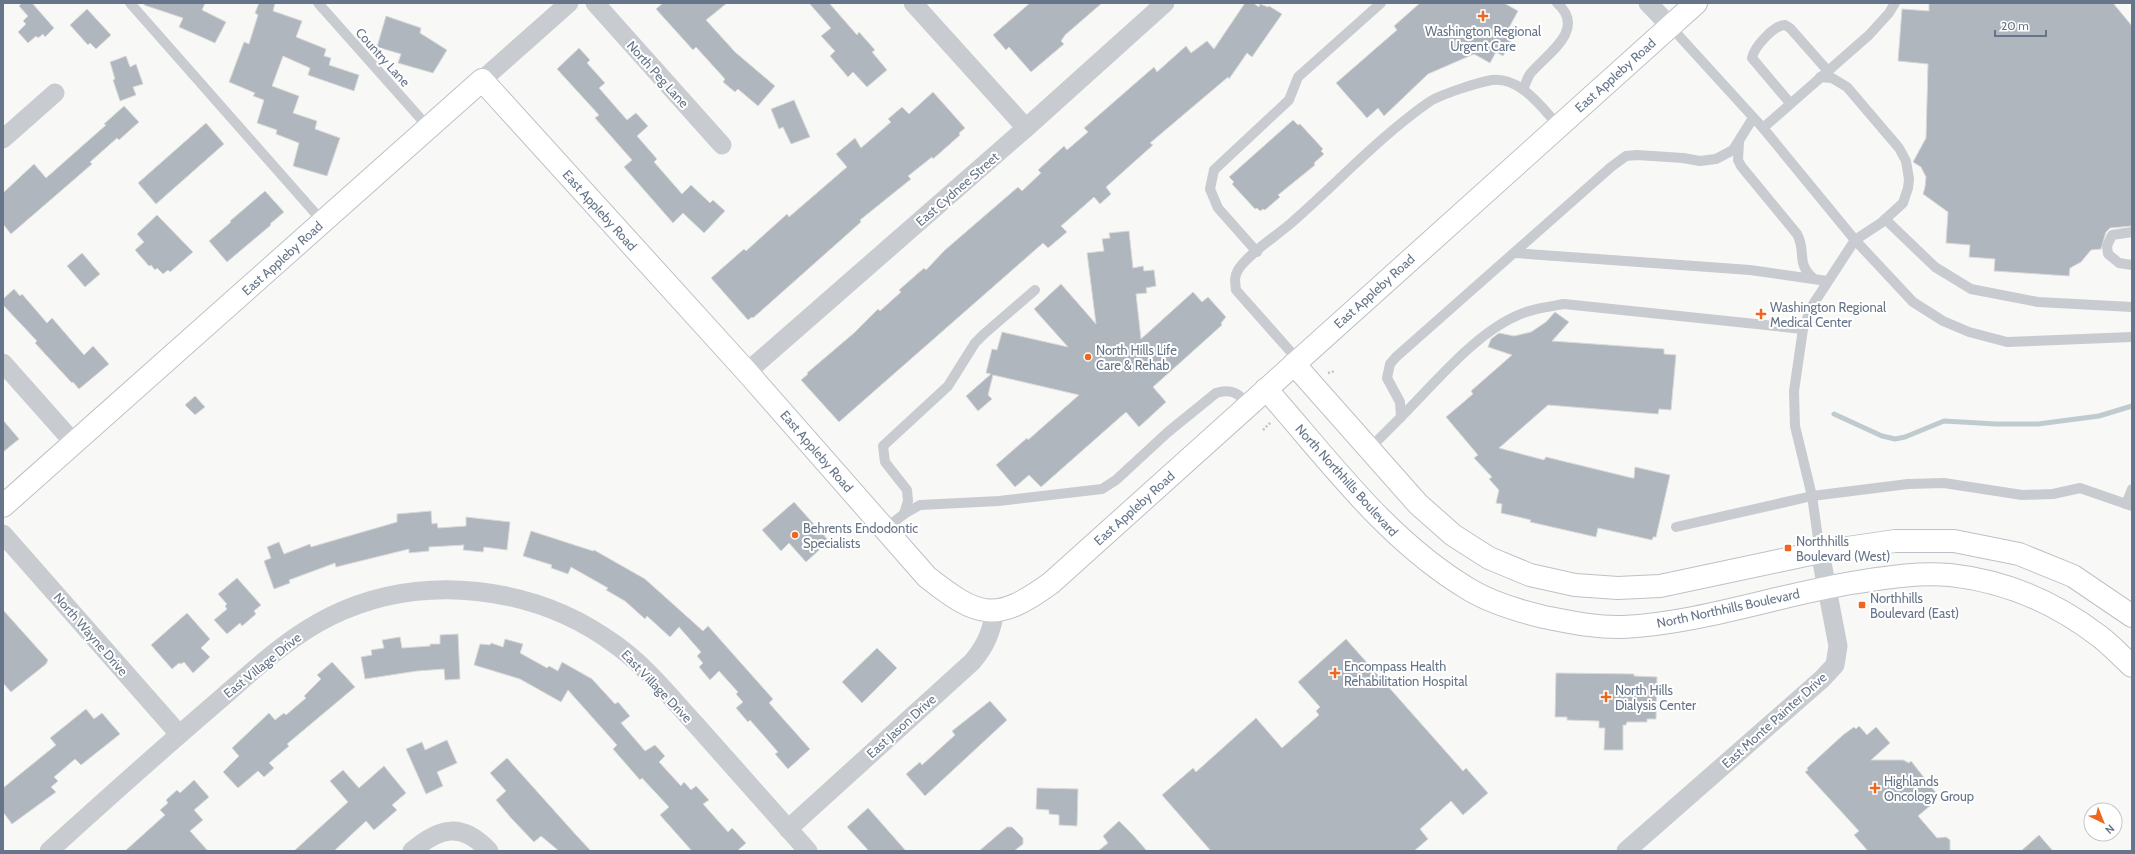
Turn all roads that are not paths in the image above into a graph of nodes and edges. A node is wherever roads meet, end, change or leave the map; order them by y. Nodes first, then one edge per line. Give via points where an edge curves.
1 (130, 3) edge
2 (318, 3) edge
3 (569, 3) edge
4 (595, 3) edge
5 (913, 3) edge
6 (1165, 3) edge
7 (1381, 3) edge
8 (1557, 3) edge
9 (1648, 3) edge
10 (1696, 3) edge
11 (1895, 3) edge
12 (1670, 26) junction
13 (1824, 74) junction
14 (482, 80) junction
15 (1524, 89) junction
16 (55, 93) dead end
17 (1790, 103) junction
18 (1753, 118) junction
19 (1559, 126) junction
20 (429, 128) junction
21 (1026, 128) junction
22 (1763, 128) junction
23 (3, 139) edge
24 (1740, 142) junction
25 (722, 145) dead end
26 (1885, 219) junction
27 (323, 222) junction
28 (2132, 232) edge
29 (1855, 240) junction
30 (1257, 252) junction
31 (1515, 253) junction
32 (2132, 265) edge
33 (1814, 279) junction
34 (1827, 281) junction
35 (1035, 290) dead end
36 (2132, 307) edge
37 (1803, 329) junction
38 (2132, 337) edge
39 (1296, 362) junction
40 (3, 363) edge
41 (747, 372) junction
42 (1266, 389) junction
43 (1250, 404) junction
44 (1401, 417) junction
45 (74, 443) junction
46 (1369, 448) junction
47 (2132, 489) edge
48 (1812, 496) junction
49 (2129, 505) edge
50 (3, 506) edge
51 (904, 514) junction
52 (1676, 527) dead end
53 (884, 528) junction
54 (3, 534) edge
55 (1820, 552) junction
56 (1826, 587) junction
57 (995, 612) junction
58 (2132, 616) edge
59 (2132, 666) edge
60 (179, 734) junction
61 (788, 829) junction
62 (49, 851) edge
63 (412, 851) edge
64 (489, 851) edge
65 (808, 851) edge
66 (1626, 851) edge

1 - 27 lane
2 - 20 lane, Country Lane
3 - 14 street
4 - 25 street, North Peg Lane
5 - 21 street
6 - 21 street, East Cydnee Street
7 - 30 lane via 1298,77 1289,100 1214,170 1210,189 1218,208
8 - 15 lane via 1567,15 1568,25 1564,37 1530,75
9 - 12 street
10 - 12 street, East Appleby Road
11 - 13 lane via 1869,34
12 - 18 lane
12 - 19 street, East Appleby Road
13 - 17 lane
13 - 17 lane via 1790,28 1785,25 1776,28 1754,49 1752,58
13 - 26 lane via 1847,87 1903,154 1909,179 1906,196 1903,203
14 - 20 street, East Appleby Road
14 - 41 street, East Appleby Road
15 - 19 lane
15 - 30 lane via 1492,80 1430,101
16 - 23 street
17 - 22 lane
18 - 22 lane
18 - 24 lane
19 - 39 street, East Appleby Road
20 - 27 street, East Appleby Road
21 - 41 street, East Cydnee Street
22 - 29 lane
24 - 31 lane via 1733,150 1711,160 1656,155 1626,156
24 - 33 lane via 1738,160 1741,166 1797,234 1802,242 1802,265
26 - 29 lane
26 - 36 lane via 1935,267 1971,289 2038,302
27 - 45 street, East Appleby Road
28 - 32 lane via 2112,235 2107,246 2108,254 2118,263
29 - 34 lane
29 - 38 lane via 1913,302 1943,321 1969,332 2007,342
30 - 39 lane via 1239,269 1234,279 1236,290
31 - 33 lane via 1750,270
31 - 44 lane via 1390,364 1387,378 1400,402
33 - 34 lane
34 - 37 lane via 1812,306
35 - 51 lane via 975,343 948,386 882,446 885,462 907,490 908,501
37 - 44 lane via 1564,304 1537,309 1514,316 1484,334
37 - 48 lane via 1794,391 1795,426
39 - 42 street, East Appleby Road
39 - 46 street
40 - 45 street
41 - 53 street, East Appleby Road
42 - 43 street, East Appleby Road
42 - 56 street, North Northhills Boulevard via 1388,529 1428,562 1472,591 1523,612 1575,624 1620,627 1669,623
43 - 51 lane via 1234,391 1216,393 1168,432 1116,480 1102,489 999,501 928,504 913,508
43 - 57 street, East Appleby Road via 1051,583 1014,607
44 - 46 lane
45 - 50 street, East Appleby Road
46 - 55 street via 1418,504 1453,535 1489,558 1530,575 1575,585 1618,588 1660,586
47 - 49 lane
48 - 49 lane via 1908,484 1944,483 2022,495 2053,494 2080,488
48 - 52 lane
48 - 55 lane
51 - 53 lane
53 - 57 street, East Appleby Road via 927,576 948,594 977,609
54 - 60 street, North Wayne Drive
55 - 56 street, East Monte Painter Drive
55 - 58 street via 1895,541 1954,541 2019,554 2073,576
56 - 59 street, North Northhills Boulevard via 1903,575 1950,575 2003,585 2056,607 2101,637
56 - 66 street, East Monte Painter Drive via 1838,646 1835,665
57 - 61 street, East Jason Drive via 990,635 983,650 972,662
60 - 61 street, East Village Drive via 276,651 330,616 355,605 414,591 448,589 488,592 558,612 616,644 657,682
60 - 62 street, East Village Drive
61 - 65 street, East Village Drive
63 - 64 street via 428,837 450,830 469,834

